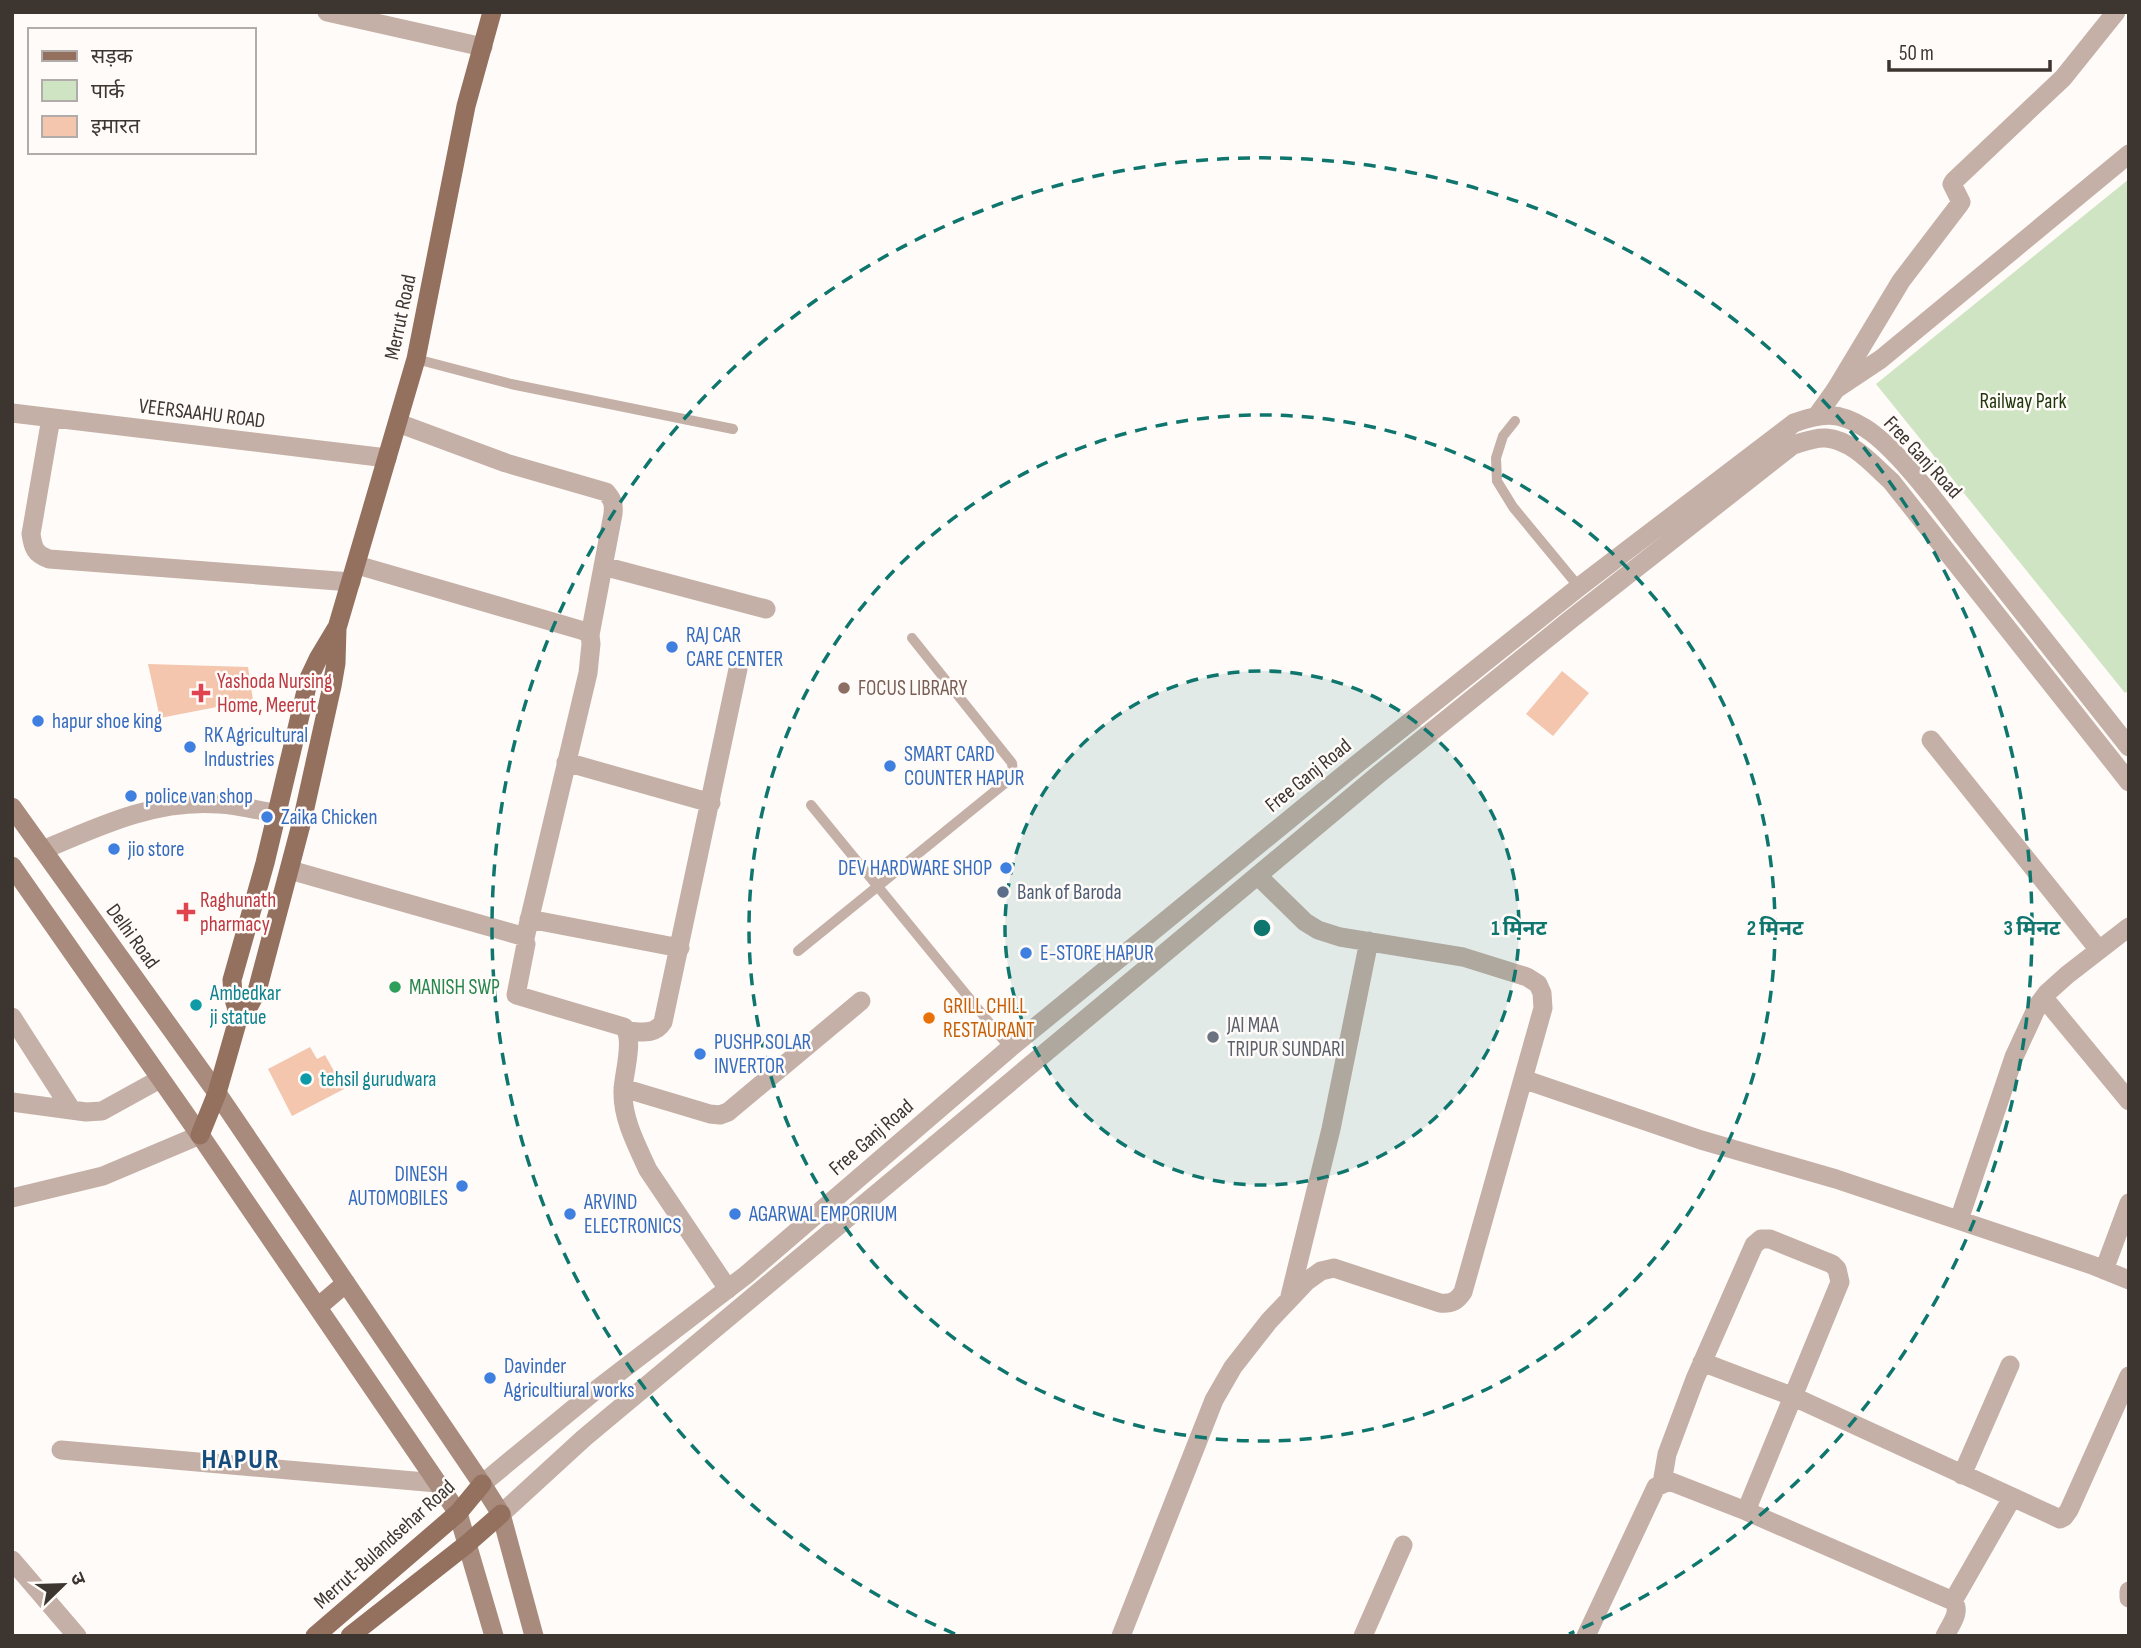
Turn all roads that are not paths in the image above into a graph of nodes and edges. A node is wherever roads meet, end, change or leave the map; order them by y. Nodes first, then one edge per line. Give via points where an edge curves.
1 (327, 12) edge
2 (492, 12) edge
3 (2116, 12) edge
4 (483, 47) junction
5 (2129, 154) edge
6 (416, 359) junction
7 (1836, 389) junction
8 (12, 413) edge
9 (1818, 414) junction
10 (51, 418) junction
11 (1515, 421) dead end
12 (398, 423) junction
13 (733, 429) dead end
14 (387, 458) junction
15 (603, 566) junction
16 (354, 573) junction
17 (1579, 587) junction
18 (766, 609) dead end
19 (337, 628) junction
20 (590, 635) junction
21 (912, 638) dead end
22 (738, 669) dead end
23 (1931, 740) dead end
24 (2129, 747) edge
25 (566, 762) junction
26 (2127, 775) edge
27 (710, 803) junction
28 (810, 805) dead end
29 (12, 807) edge
30 (277, 814) junction
31 (43, 850) junction
32 (12, 866) edge
33 (290, 870) junction
34 (1258, 876) junction
35 (876, 887) junction
36 (2129, 927) edge
37 (527, 929) junction
38 (1369, 941) junction
39 (680, 948) junction
40 (2099, 950) junction
41 (799, 951) dead end
42 (2044, 998) junction
43 (861, 1001) dead end
44 (239, 1016) junction
45 (12, 1017) edge
46 (628, 1031) junction
47 (1010, 1048) junction
48 (160, 1079) junction
49 (1522, 1079) junction
50 (624, 1088) junction
51 (217, 1093) junction
52 (2129, 1101) edge
53 (12, 1102) edge
54 (71, 1109) junction
55 (200, 1135) junction
56 (12, 1198) edge
57 (2129, 1203) edge
58 (1959, 1220) junction
59 (2104, 1270) junction
60 (2129, 1280) edge
61 (346, 1283) junction
62 (728, 1289) junction
63 (1290, 1299) junction
64 (318, 1307) junction
65 (1702, 1362) junction
66 (2010, 1365) dead end
67 (2129, 1376) edge
68 (1794, 1398) junction
69 (61, 1450) dead end
70 (1962, 1475) junction
71 (438, 1483) junction
72 (1662, 1483) junction
73 (482, 1484) junction
74 (2012, 1498) junction
75 (1746, 1511) junction
76 (458, 1513) junction
77 (501, 1514) junction
78 (467, 1544) junction
79 (1403, 1545) dead end
80 (12, 1560) edge
81 (2129, 1591) edge
82 (2129, 1598) edge
83 (1953, 1601) junction
84 (77, 1636) edge
85 (315, 1636) edge
86 (350, 1636) edge
87 (494, 1636) edge
88 (534, 1636) edge
89 (1121, 1636) edge
90 (1363, 1636) edge
91 (1586, 1636) edge
92 (1945, 1636) edge

1 - 4 street
2 - 4 main road, Merrut Road
3 - 7 street via 2063,78 1952,184 1959,205 1901,281
4 - 6 main road, Merrut Road via 466,106
5 - 7 street via 1881,359
6 - 12 main road, Merrut Road
6 - 13 lane via 511,384
7 - 9 street
8 - 10 street, VEERSAAHU ROAD
9 - 17 street, Free Ganj Road via 1794,423
9 - 24 street, Free Ganj Road via 1847,418 1892,452
10 - 14 street, VEERSAAHU ROAD
10 - 16 street via 31,534 39,555
11 - 17 lane via 1503,436 1496,458 1497,481
12 - 14 main road, Merrut Road
12 - 15 street via 506,463 606,492 614,504
14 - 16 main road, Merrut Road
15 - 18 street
15 - 20 street
16 - 19 main road, Merrut Road
16 - 20 street
17 - 47 street, Free Ganj Road
19 - 30 main road, Merrut Road via 309,678
19 - 33 main road, Merrut Road via 332,686
20 - 25 street via 588,673
21 - 35 lane via 1012,763 1013,772
22 - 27 street
23 - 40 street
25 - 27 street
25 - 37 street
26 - 34 street via 1891,481 1865,457 1826,438 1793,445 1764,467
27 - 39 street
28 - 35 lane
29 - 31 main road, Delhi Road
30 - 31 street via 218,804 157,808
30 - 44 main road, Merrut Road via 232,980
31 - 51 main road, Delhi Road
32 - 48 main road
33 - 37 street via 518,934
33 - 44 main road, Merrut Road via 257,991
34 - 38 street via 1318,930
34 - 77 street via 594,1430
35 - 41 lane
35 - 47 lane
36 - 40 street
37 - 39 street
37 - 46 street via 516,995
38 - 49 street via 1463,957 1538,984 1543,1008
38 - 63 street
39 - 46 street via 658,1030
40 - 42 street
42 - 52 street
42 - 58 street via 2014,1057
43 - 50 street via 720,1115
44 - 51 main road, Merrut Road
45 - 54 street
46 - 50 street
47 - 62 street, Free Ganj Road
48 - 54 street via 102,1111
48 - 55 main road
49 - 58 street
49 - 63 street via 1457,1300 1440,1303 1334,1268 1321,1270
50 - 62 street via 631,1130 648,1170
51 - 55 main road, Merrut Road
51 - 61 main road, Delhi Road
53 - 54 street
55 - 56 street via 103,1176
55 - 64 main road
57 - 59 street
58 - 59 street
59 - 60 street
61 - 64 main road
61 - 73 main road, Delhi Road
62 - 73 street, Free Ganj Road
63 - 89 street via 1248,1345 1214,1400
64 - 71 main road
65 - 68 street
65 - 68 street via 1754,1245 1770,1239 1832,1264 1840,1276
65 - 72 street
66 - 70 street
67 - 74 street via 2064,1517 2056,1518
68 - 70 street
68 - 75 street
69 - 71 street
70 - 74 street
71 - 76 main road
72 - 75 street via 1676,1483
72 - 91 street via 1656,1487
73 - 76 main road, Merrut-Bulandsehar Road
73 - 77 main road, Delhi Road
74 - 83 street
75 - 83 street
76 - 78 main road
76 - 85 main road, Merrut-Bulandsehar Road
77 - 78 main road
77 - 88 main road, Delhi Road
78 - 86 main road
78 - 87 main road
79 - 90 street
80 - 84 street
81 - 82 street
83 - 92 street via 1957,1612

